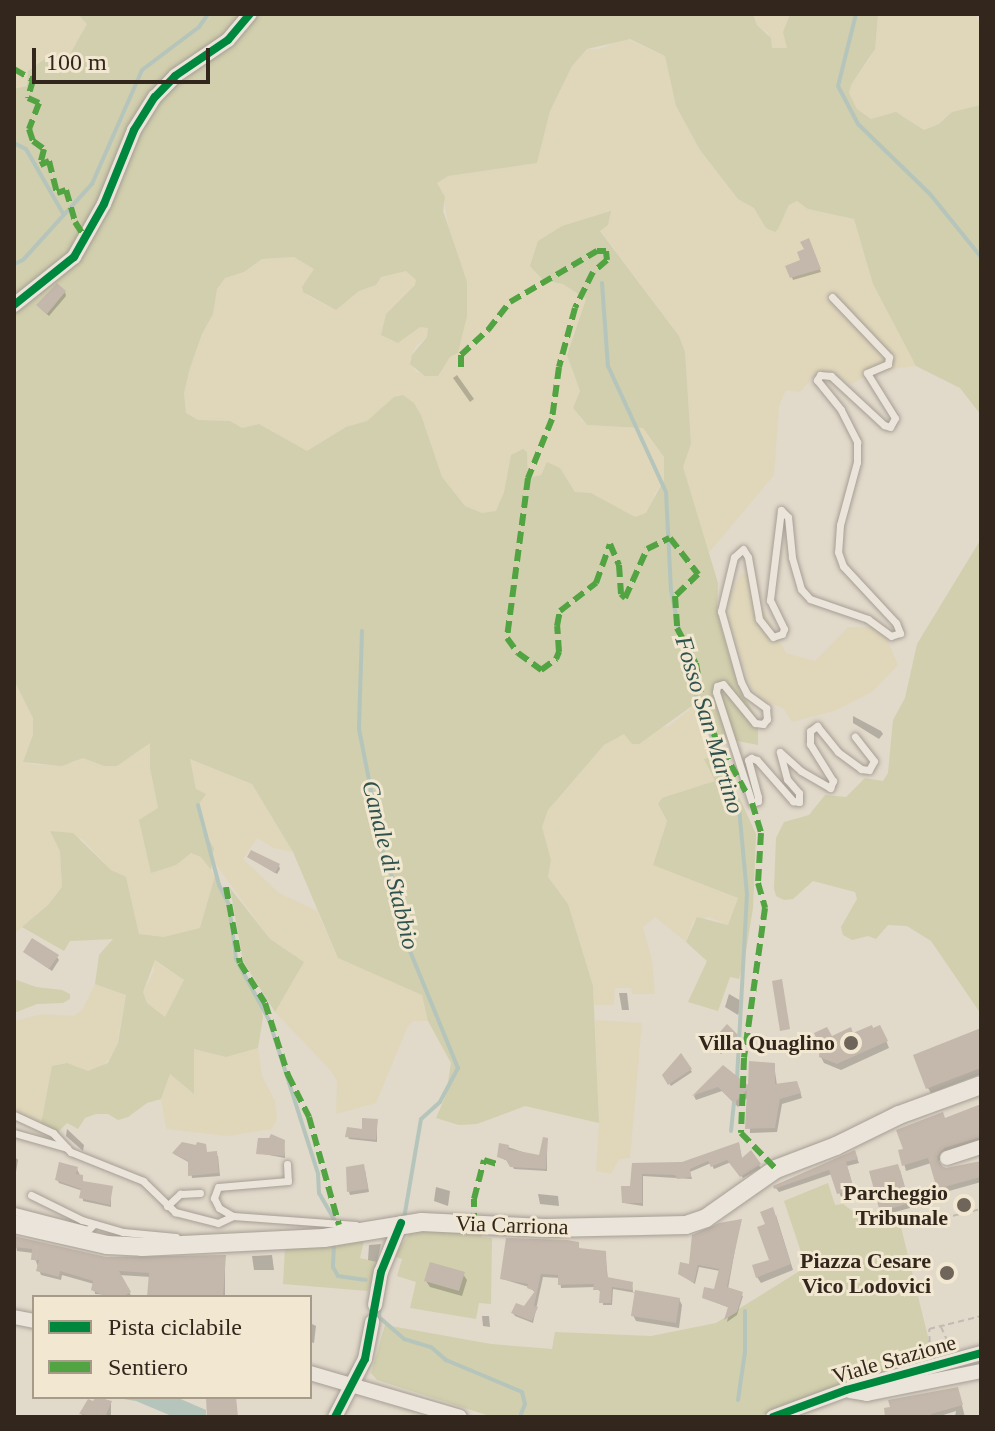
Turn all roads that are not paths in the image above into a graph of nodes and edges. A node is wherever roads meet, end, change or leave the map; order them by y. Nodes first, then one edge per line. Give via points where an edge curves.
1 (250, 14) edge
2 (832, 297) dead end
3 (14, 305) edge
4 (855, 737) dead end
5 (981, 1085) edge
6 (14, 1115) edge
7 (14, 1133) edge
8 (981, 1147) edge
9 (67, 1148) junction
10 (947, 1158) dead end
11 (287, 1164) dead end
12 (200, 1193) dead end
13 (31, 1195) dead end
14 (167, 1206) junction
15 (14, 1211) edge
16 (233, 1216) junction
17 (401, 1223) junction
18 (14, 1224) edge
19 (94, 1224) junction
20 (374, 1227) junction
21 (224, 1243) junction
22 (375, 1305) dead end
23 (372, 1322) dead end
24 (981, 1353) edge
25 (981, 1371) edge
26 (312, 1374) edge
27 (353, 1385) junction
28 (846, 1390) junction
29 (335, 1417) edge
30 (460, 1417) edge
31 (773, 1417) edge

1 - 3 street via 228,40 175,76 155,97 74,257
2 - 4 lane via 889,357 888,364 867,373 895,418 890,427 884,425 831,376 817,380 857,442 838,552 843,566 900,633 891,636 868,619 810,599 801,589 788,517 781,510 770,600 782,634 773,637 759,619 743,549 734,557 721,611 741,682 766,708 767,719 755,723 723,684 716,692 752,803 758,797 751,758 799,802 780,752 830,788 833,781 810,744 810,731 817,726 838,752 869,770 874,761
5 - 17 main road, Via Carriona via 776,1169 706,1218 686,1225
6 - 9 lane via 53,1133
7 - 9 lane
8 - 10 street
9 - 14 lane via 143,1181
11 - 16 lane via 288,1181 218,1187 214,1198 219,1208
12 - 14 lane via 180,1194
13 - 19 lane
14 - 16 lane via 197,1220 218,1223
15 - 19 lane via 88,1230
16 - 20 lane
17 - 20 main road, Via Carriona
17 - 22 street via 381,1272
18 - 21 main road, Via Carriona via 107,1245
19 - 21 lane via 147,1236
20 - 21 main road, Via Carriona via 324,1238
23 - 27 street
24 - 28 street, Viale Stazione
25 - 28 street via 867,1394
26 - 27 street
27 - 29 street
27 - 30 street
28 - 31 street, Viale Stazione

